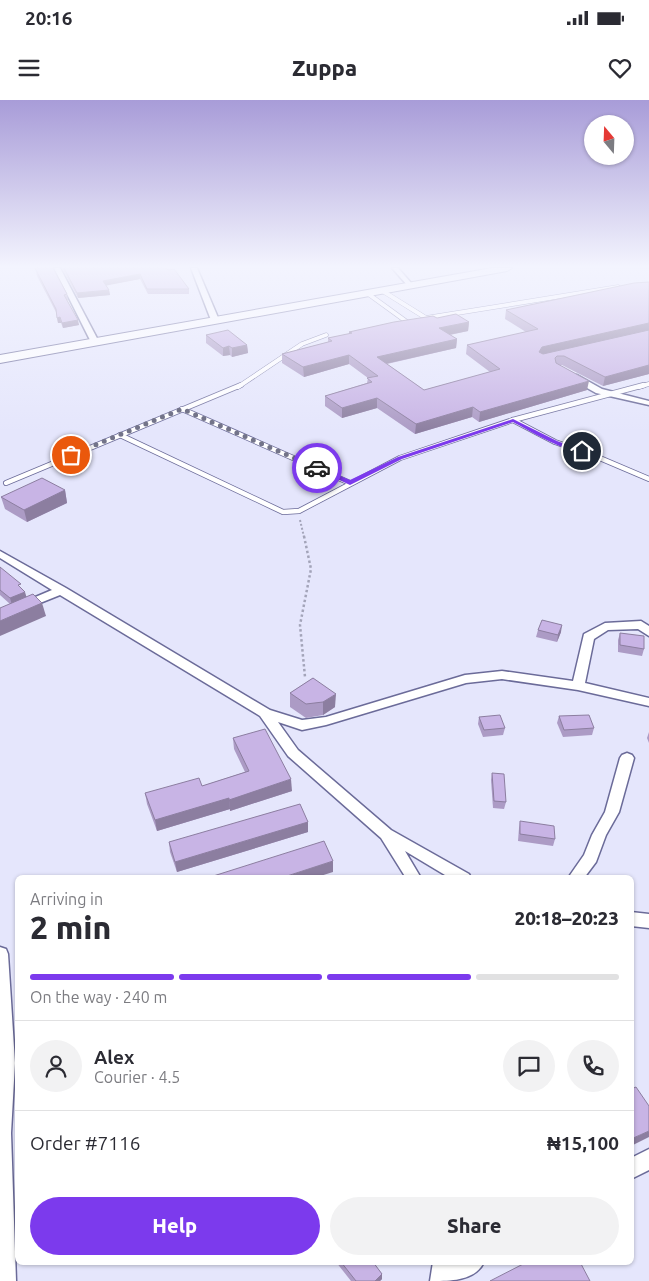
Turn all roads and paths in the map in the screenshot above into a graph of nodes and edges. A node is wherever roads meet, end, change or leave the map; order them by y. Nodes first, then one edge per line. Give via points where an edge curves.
1 (85, 323) edge
2 (198, 323) edge
3 (326, 335) dead end
4 (95, 342) junction
5 (0, 359) edge
6 (566, 373) edge
7 (649, 384) edge
8 (612, 394) junction
9 (649, 403) edge
10 (182, 409) junction
11 (513, 420) junction
12 (120, 435) junction
13 (649, 479) edge
14 (6, 483) dead end
15 (350, 483) junction
16 (299, 511) junction
17 (0, 554) edge
18 (62, 590) junction
19 (0, 616) edge
20 (649, 632) edge
21 (305, 677) dead end
22 (578, 686) junction
23 (649, 702) edge
24 (265, 713) junction
25 (627, 758) dead end
26 (386, 834) junction
27 (412, 875) edge
28 (459, 875) edge
29 (577, 875) edge
30 (634, 919) edge
31 (649, 921) edge
32 (0, 954) edge
33 (649, 1160) edge
34 (634, 1168) edge
35 (443, 1265) edge
36 (470, 1265) edge
37 (5, 1281) edge
38 (441, 1281) edge
39 (447, 1281) edge

1 - 4 street
2 - 4 main road
3 - 10 lane via 302,344 240,386
4 - 5 main road
6 - 8 street via 599,391
7 - 8 lane
8 - 9 street
8 - 11 lane
10 - 12 lane
10 - 15 lane
11 - 13 lane via 555,442
11 - 15 lane via 400,458
12 - 14 lane
12 - 16 lane via 283,512
15 - 16 lane
16 - 21 path via 311,569 300,625
17 - 18 street
18 - 19 street
18 - 24 street
20 - 22 street via 641,625 605,627 588,637
22 - 23 street
22 - 24 street via 502,674 465,679 326,721 302,725
24 - 26 street via 293,753
25 - 29 street via 612,812 591,858
26 - 27 street
26 - 28 street
30 - 31 street
32 - 37 street via 6,1063 2,1133
33 - 34 street
35 - 38 street
36 - 39 street

